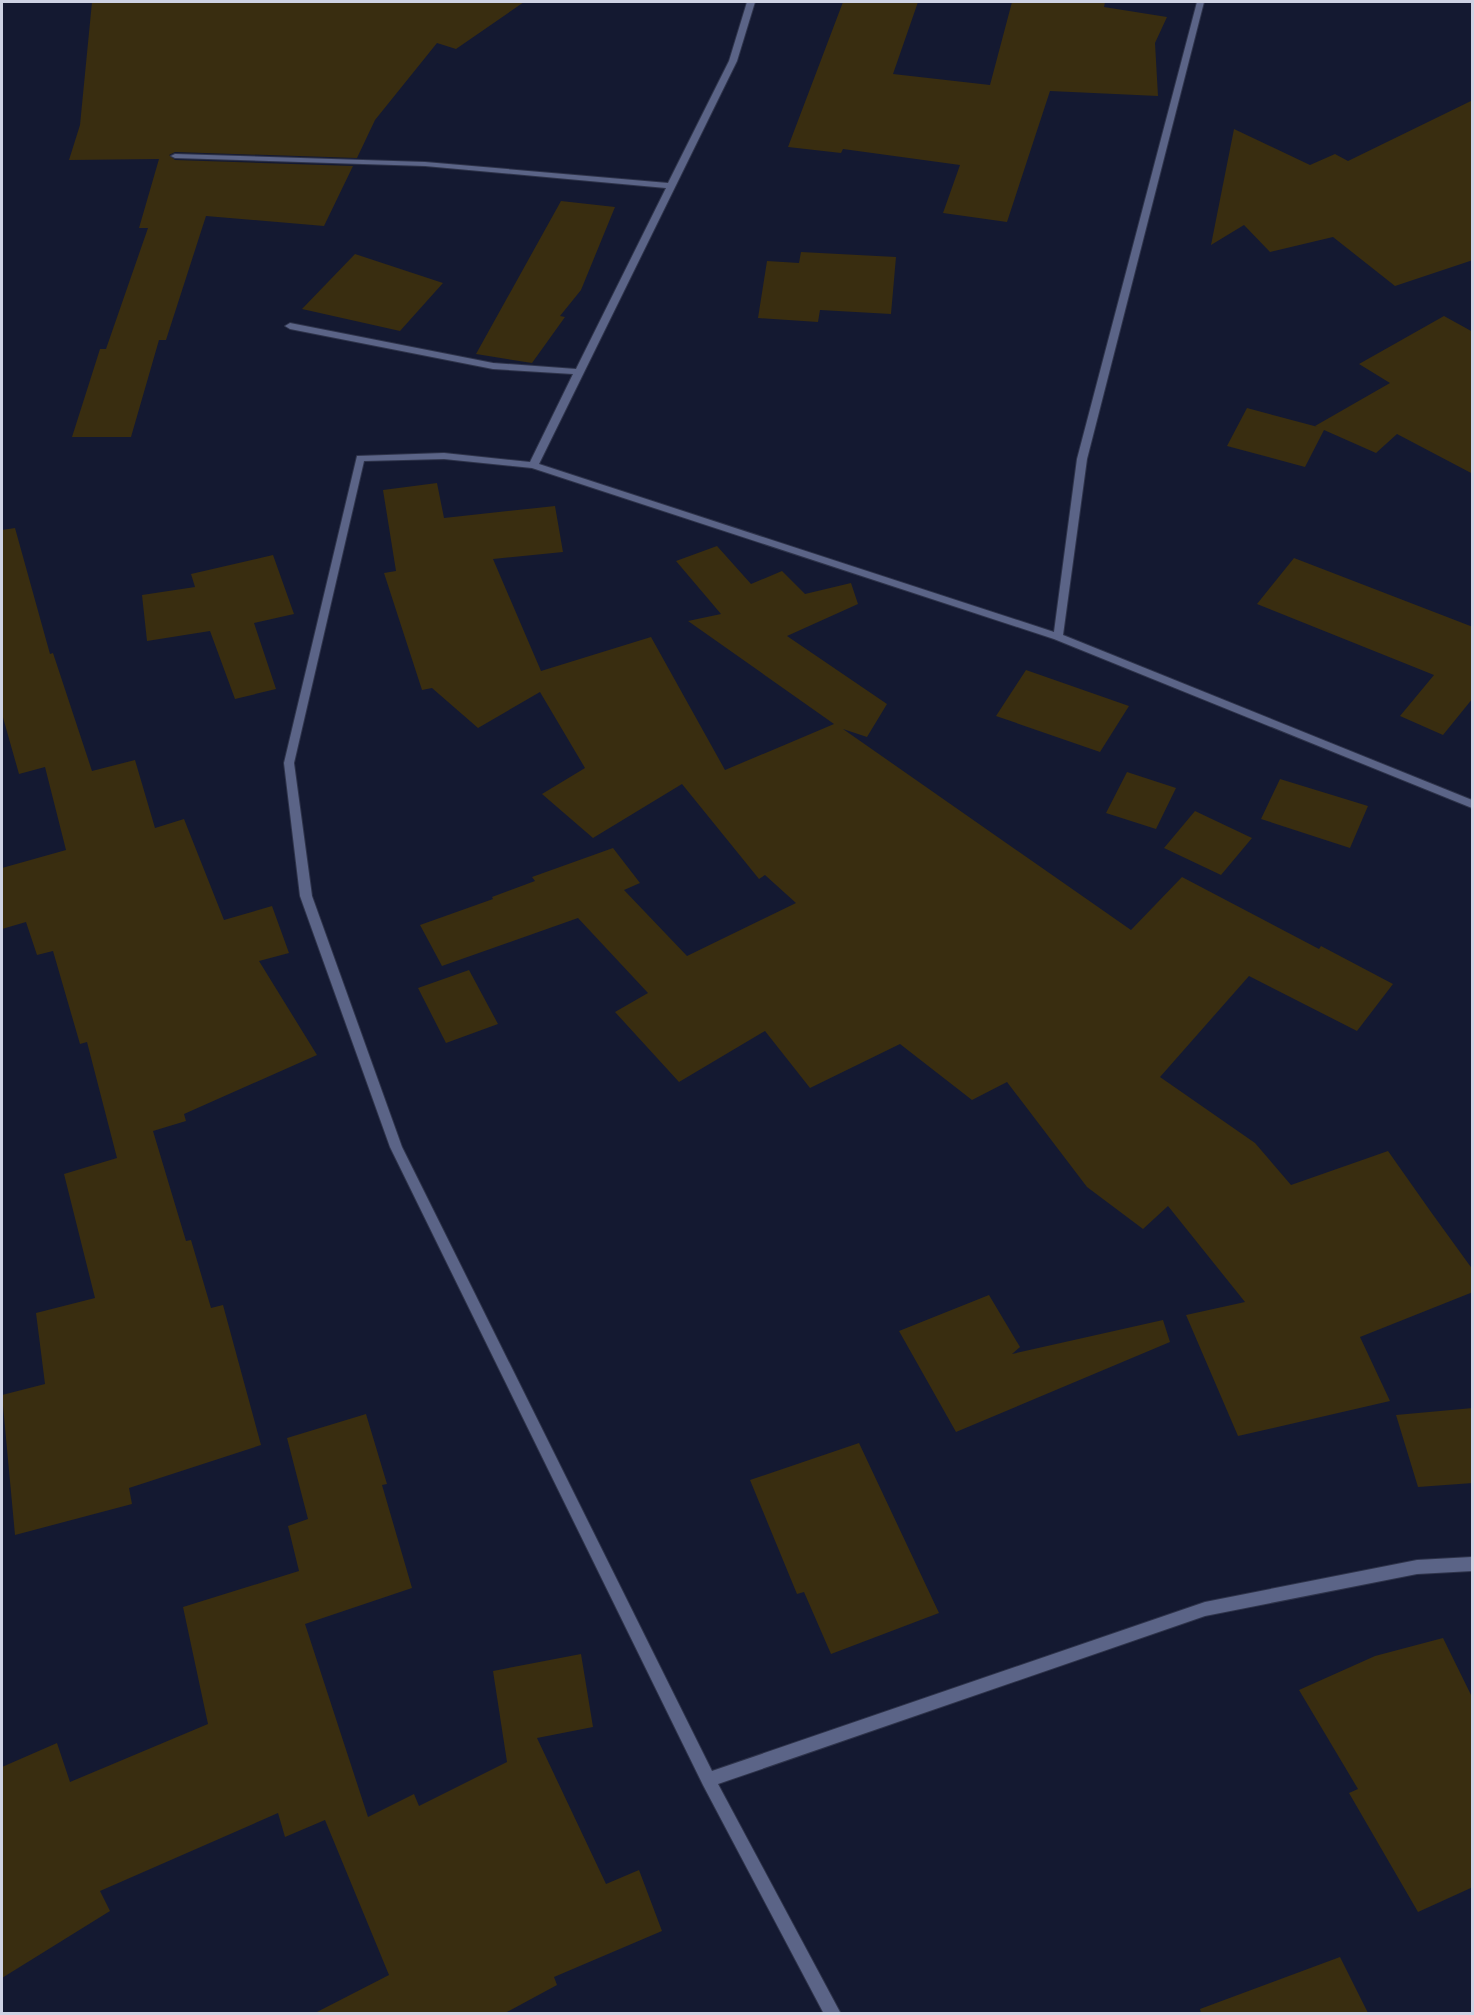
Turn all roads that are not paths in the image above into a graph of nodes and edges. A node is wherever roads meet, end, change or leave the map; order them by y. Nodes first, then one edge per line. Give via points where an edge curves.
1 (751, 2) edge
2 (1201, 2) edge
3 (175, 156) dead end
4 (671, 186) junction
5 (290, 326) dead end
6 (578, 372) junction
7 (533, 465) junction
8 (1058, 637) junction
9 (1473, 804) edge
10 (1473, 1564) edge
11 (708, 1780) junction
12 (833, 2013) edge

1 - 4 street via 733,61
2 - 8 street via 1083,459
3 - 4 street via 425,164
4 - 6 street
5 - 6 street via 493,366
6 - 7 street
7 - 8 street via 732,527
7 - 11 street via 444,456 360,458 289,762 306,896 396,1147
8 - 9 street
10 - 11 street via 1417,1567 1205,1609
11 - 12 street

